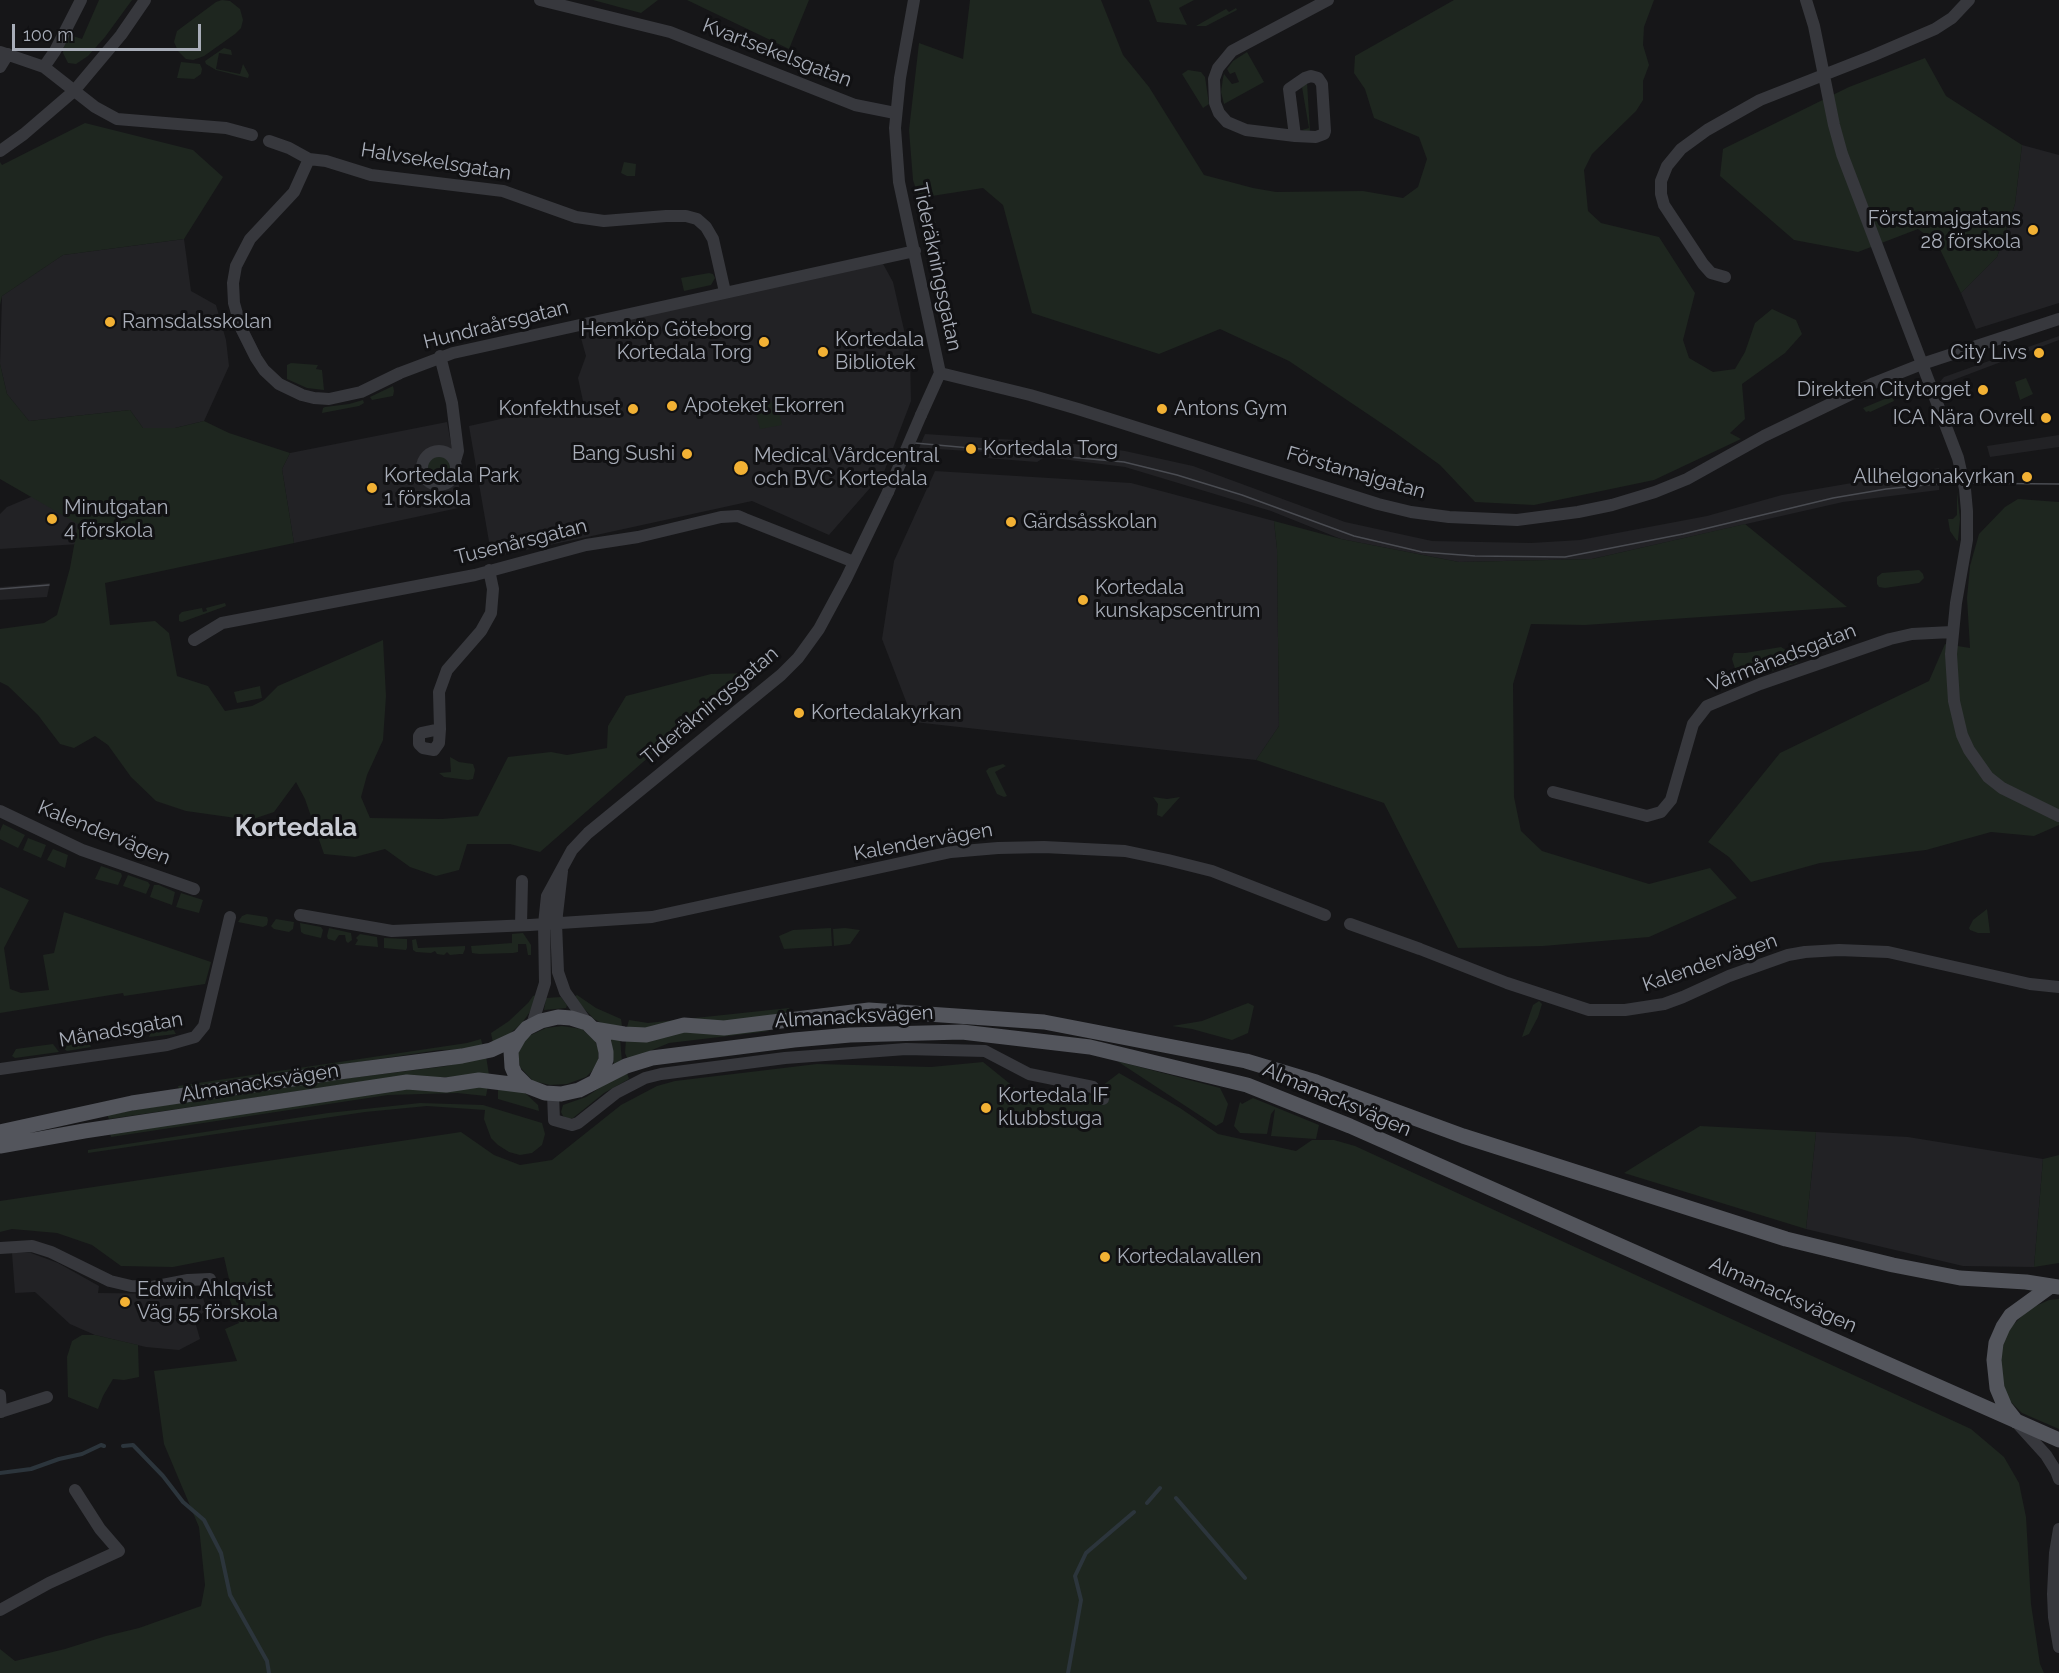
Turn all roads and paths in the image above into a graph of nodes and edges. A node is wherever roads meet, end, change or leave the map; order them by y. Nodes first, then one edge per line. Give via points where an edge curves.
1 (81, 0) edge
2 (146, 0) edge
3 (540, 0) edge
4 (914, 0) edge
5 (1328, 0) edge
6 (1806, 0) edge
7 (1969, 0) edge
8 (4, 53) edge
9 (44, 67) junction
10 (0, 68) edge
11 (1823, 74) junction
12 (74, 91) junction
13 (895, 113) junction
14 (252, 135) dead end
15 (1295, 135) junction
16 (269, 141) dead end
17 (0, 151) edge
18 (309, 159) junction
19 (915, 251) junction
20 (1725, 277) dead end
21 (725, 292) junction
22 (2059, 319) edge
23 (440, 356) junction
24 (1922, 364) junction
25 (940, 373) junction
26 (455, 461) dead end
27 (854, 562) junction
28 (489, 570) junction
29 (1952, 632) junction
30 (194, 639) dead end
31 (440, 729) dead end
32 (1553, 792) dead end
33 (0, 811) edge
34 (2059, 816) edge
35 (522, 880) dead end
36 (194, 889) dead end
37 (300, 915) dead end
38 (1325, 915) dead end
39 (230, 917) dead end
40 (550, 924) junction
41 (1350, 924) dead end
42 (521, 926) junction
43 (2059, 987) edge
44 (532, 1025) junction
45 (591, 1026) junction
46 (519, 1037) junction
47 (0, 1069) edge
48 (596, 1080) junction
49 (527, 1086) junction
50 (553, 1094) junction
51 (1104, 1099) dead end
52 (0, 1132) edge
53 (0, 1146) edge
54 (0, 1248) edge
55 (210, 1279) dead end
56 (2056, 1284) edge
57 (0, 1395) edge
58 (47, 1397) dead end
59 (0, 1412) edge
60 (2017, 1422) junction
61 (2059, 1440) edge
62 (2059, 1479) edge
63 (75, 1490) dead end
64 (2059, 1529) edge
65 (0, 1610) edge
66 (2059, 1647) edge

1 - 9 street
2 - 12 street
3 - 13 street, Kvartsekelsgatan via 670,32 855,105
4 - 13 street, Tideräkningsgatan
5 - 15 street via 1232,51 1214,79 1215,103 1227,122 1246,130
6 - 11 street
7 - 11 street via 1935,29
8 - 9 street
8 - 10 street
9 - 12 street
11 - 20 street via 1734,113 1681,149 1667,166 1661,181 1664,205 1703,264 1711,273
11 - 24 street via 1848,171
12 - 14 street via 117,119 226,128
12 - 17 street
13 - 19 street, Tideräkningsgatan via 896,160
15 - 15 street via 1289,89 1314,76 1322,84 1325,132 1316,137
16 - 18 street, Halvsekelsgatan
18 - 21 street, Halvsekelsgatan via 385,178 496,189 585,219 697,219 713,239
18 - 23 street, Hundraårsgatan via 294,192 250,239 236,266 234,303 256,358 279,384 302,395 328,399 361,392
19 - 21 street, Hundraårsgatan
19 - 25 street, Tideräkningsgatan
21 - 23 street, Hundraårsgatan
22 - 24 street, Förstamajgatan
23 - 26 street via 452,403 458,451
24 - 25 street, Förstamajgatan via 1874,383 1655,492 1578,513 1517,520 1449,517 1378,504 1030,395
24 - 29 street via 1958,458 1968,511
25 - 27 street, Tideräkningsgatan, bridge
27 - 28 street, Tusenårsgatan via 730,516
27 - 40 street, Tideräkningsgatan via 819,629 798,658 572,850 562,870
28 - 30 street, Tusenårsgatan via 222,623
28 - 31 street via 493,589 491,613 443,680 438,708
29 - 32 street, Vårmånadsgatan via 1890,639 1707,706 1693,724 1671,800 1662,812 1647,816
29 - 34 street via 1954,701 1969,750 1988,777 2002,788
33 - 36 street, Kalendervägen via 82,850
35 - 42 street
37 - 42 street, Kalendervägen via 392,931
38 - 40 street, Kalendervägen via 1212,872 1125,851 1019,847 951,852 652,917
39 - 47 street, Månadsgatan via 204,1026 195,1037 167,1045
40 - 42 street, Kalendervägen
40 - 44 street, Tideräkningsgatan via 545,983
40 - 45 street, Tideräkningsgatan via 565,992
41 - 43 street, Kalendervägen via 1589,1010 1664,1004 1788,955 1839,950 1888,952
44 - 45 main road, Almanacksvägen via 558,1017
44 - 46 main road, Almanacksvägen
45 - 48 main road via 603,1039 606,1052 605,1064
45 - 56 main road, Almanacksvägen via 646,1035 684,1026 724,1028 869,1010 1044,1022 1246,1061 1316,1082 1463,1136 1785,1239 1960,1278
46 - 49 main road via 511,1051 511,1062 515,1074
46 - 52 main road, Almanacksvägen via 491,1050 462,1056 132,1103
48 - 50 main road, Almanacksvägen via 579,1090
48 - 60 main road, Almanacksvägen via 638,1061 754,1044 850,1035 962,1032 1101,1050 1247,1085 1350,1126
49 - 50 main road, Almanacksvägen
49 - 53 main road, Almanacksvägen via 479,1080 446,1085 407,1083
50 - 51 street via 554,1120 572,1125 616,1092 645,1078 677,1070 906,1049 985,1051 1029,1074 1093,1087
54 - 55 street via 32,1246 110,1281 132,1286
56 - 60 main road via 2011,1315 1996,1343 1997,1388
57 - 59 street
58 - 59 street
60 - 61 main road, Almanacksvägen
60 - 62 street via 2046,1455
63 - 65 street via 119,1551
64 - 66 street via 2053,1588

